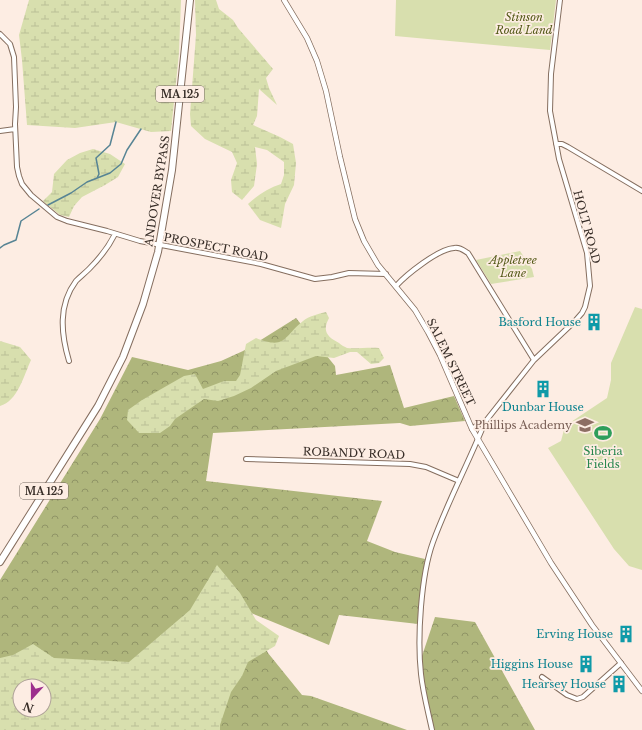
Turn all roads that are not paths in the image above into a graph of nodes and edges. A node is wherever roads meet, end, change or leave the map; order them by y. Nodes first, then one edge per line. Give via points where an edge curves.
1 (190, 0) edge
2 (284, 0) edge
3 (560, 0) edge
4 (0, 34) edge
5 (15, 129) junction
6 (0, 131) edge
7 (556, 144) junction
8 (642, 191) edge
9 (115, 234) junction
10 (160, 245) junction
11 (386, 274) junction
12 (396, 286) junction
13 (534, 360) junction
14 (69, 361) dead end
15 (485, 422) junction
16 (472, 429) junction
17 (478, 439) junction
18 (246, 459) dead end
19 (459, 481) junction
20 (0, 562) edge
21 (621, 663) junction
22 (542, 677) dead end
23 (642, 691) edge
24 (432, 730) edge

1 - 10 main road, ANDOVER BYPASS / MA 125 via 172,170
2 - 11 street, SALEM STREET via 307,38 317,61 358,230
3 - 7 street, HOLT ROAD via 550,88 550,111
4 - 5 street, PROSPECT ROAD via 10,44 14,57
5 - 6 street
5 - 9 street, PROSPECT ROAD via 19,176 31,195 61,219
7 - 8 street via 568,147
7 - 13 street, HOLT ROAD via 586,253 590,286 582,313
9 - 10 street, PROSPECT ROAD
9 - 14 street via 104,252 76,282 67,298 62,330
10 - 11 street, PROSPECT ROAD via 261,264 315,279 349,273
10 - 20 main road, ANDOVER BYPASS / MA 125 via 143,304 116,373
11 - 12 street, SALEM STREET
12 - 13 street via 425,262 448,249 463,249 468,253
12 - 16 street, SALEM STREET via 428,332
13 - 15 street, HOLT ROAD
15 - 16 street, HOLT ROAD
15 - 17 street, HOLT ROAD
16 - 17 street, SALEM STREET
17 - 19 street, HOLT ROAD
17 - 21 street, SALEM STREET via 563,582
18 - 19 street, ROBANDY ROAD via 410,464
19 - 24 street, HOLT ROAD via 433,542 422,602 419,658
21 - 22 street via 583,697 577,699
21 - 23 street, SALEM STREET

